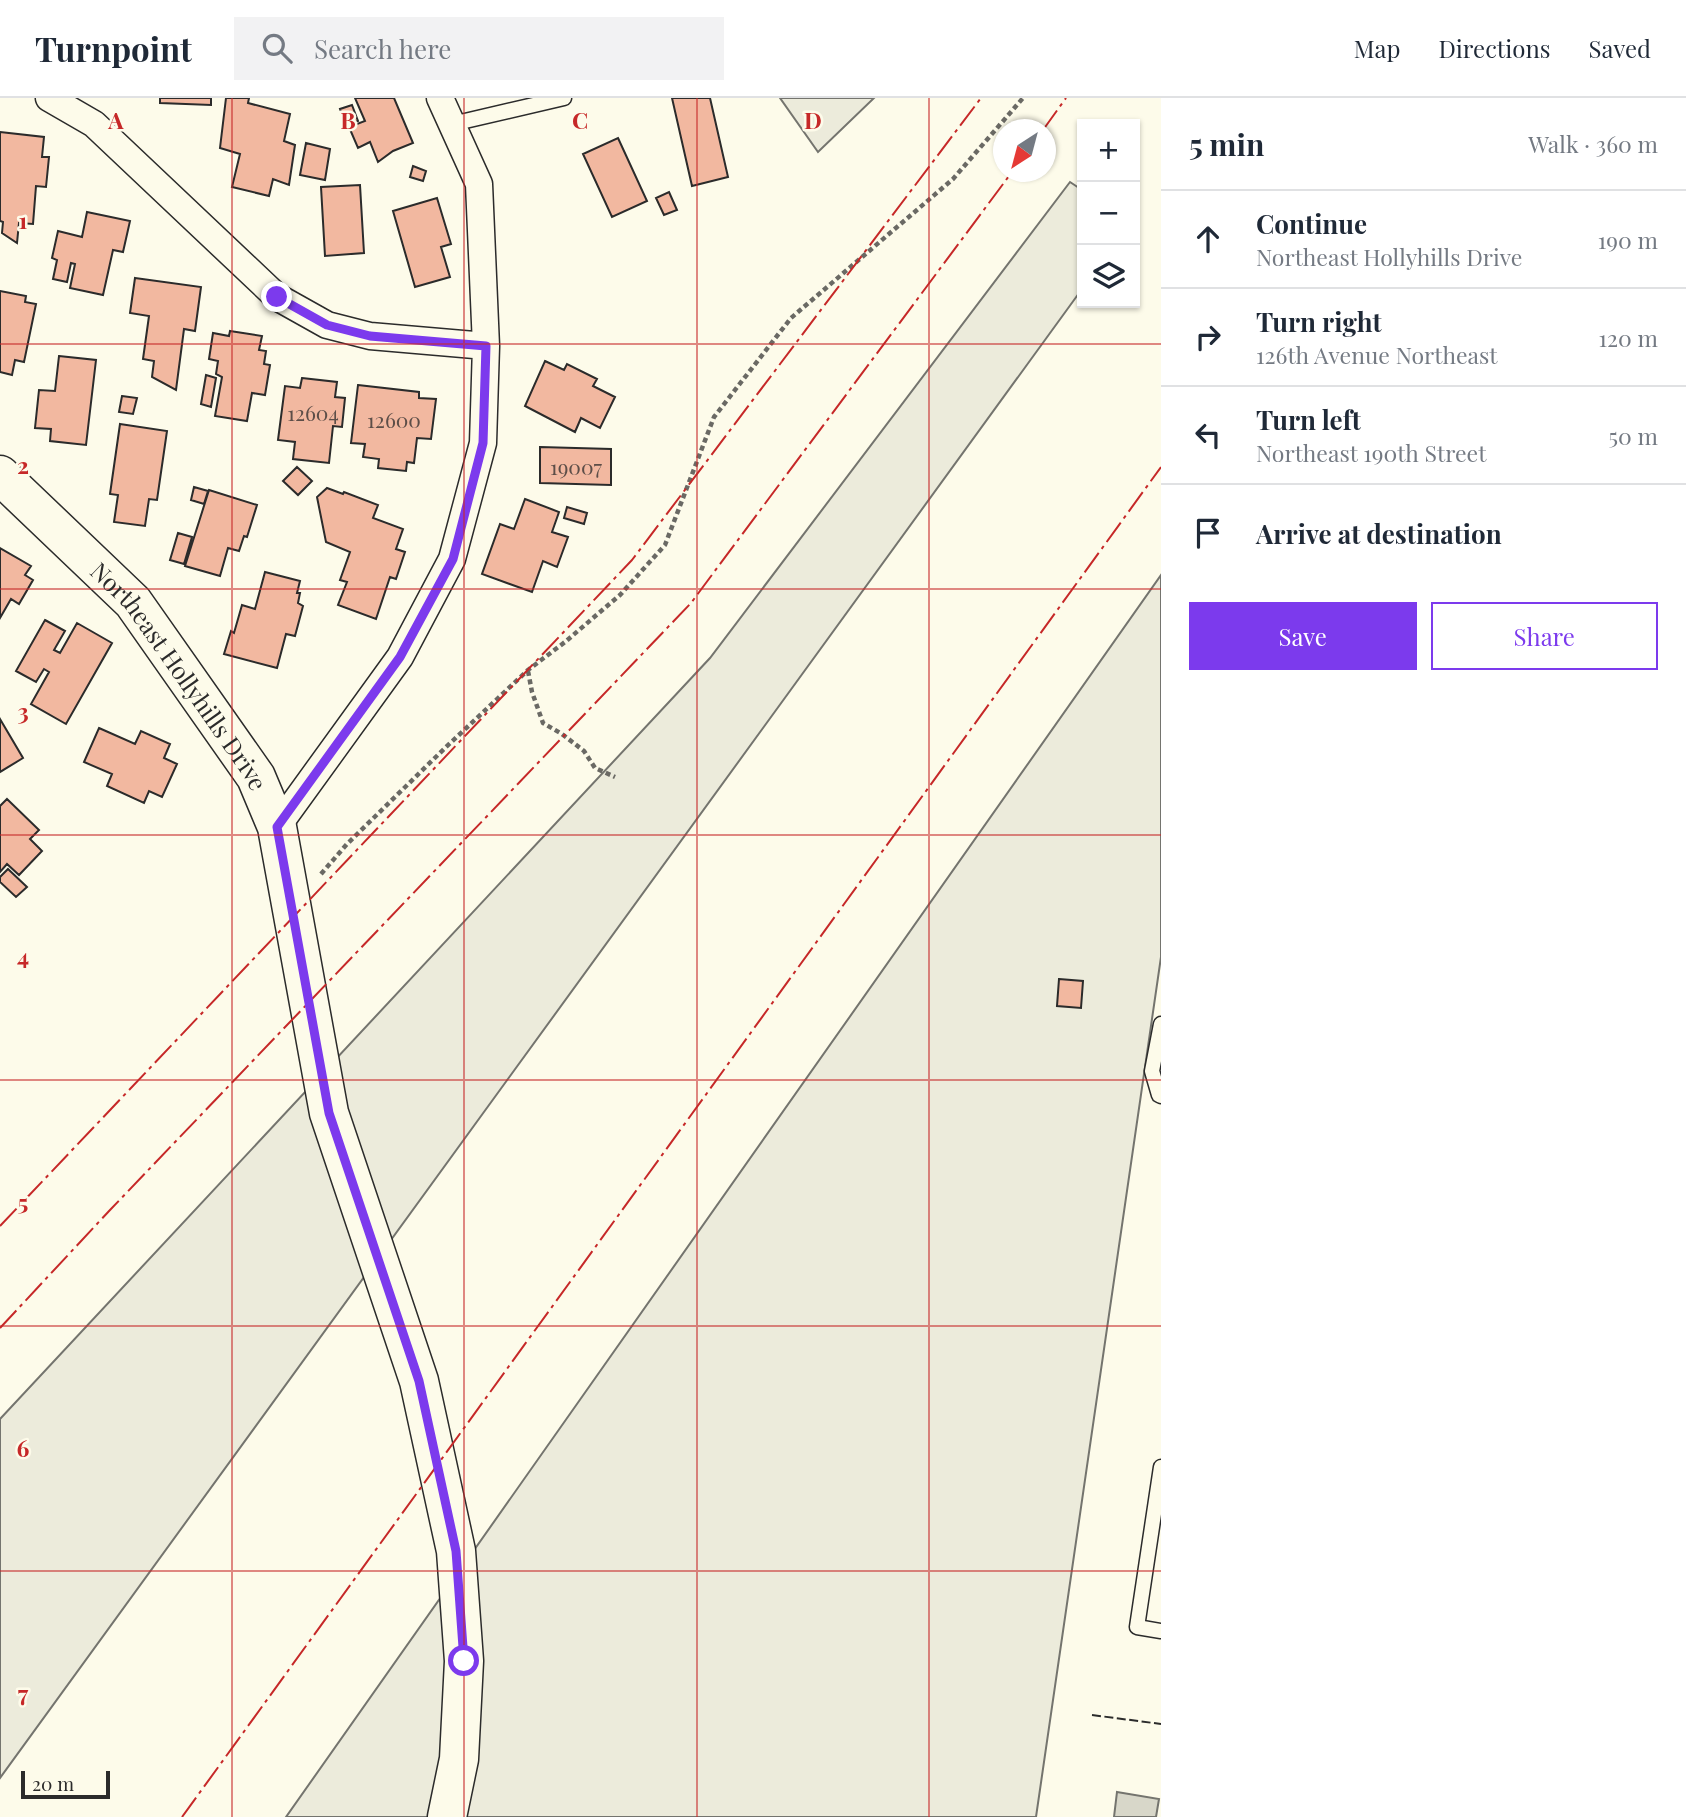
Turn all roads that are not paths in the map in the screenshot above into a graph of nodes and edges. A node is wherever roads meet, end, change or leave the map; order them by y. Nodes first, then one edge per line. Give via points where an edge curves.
1 (49, 98) edge
2 (440, 98) edge
3 (564, 98) edge
4 (452, 124) junction
5 (486, 346) junction
6 (0, 475) edge
7 (277, 827) junction
8 (1161, 1024) edge
9 (1161, 1096) edge
10 (1161, 1467) edge
11 (1161, 1631) edge
12 (447, 1817) edge

1 - 5 street via 94,124 287,303 327,325 370,336
2 - 4 street
3 - 4 lane
4 - 5 street via 479,184
5 - 7 street via 483,443 453,559 400,657
6 - 7 main road, Northeast Hollyhills Drive via 133,602 256,777
7 - 12 main road, Northeast Hollyhills Drive via 329,1113 419,1381 456,1551 464,1661 459,1759
8 - 9 lane via 1152,1071
10 - 11 lane via 1137,1627

